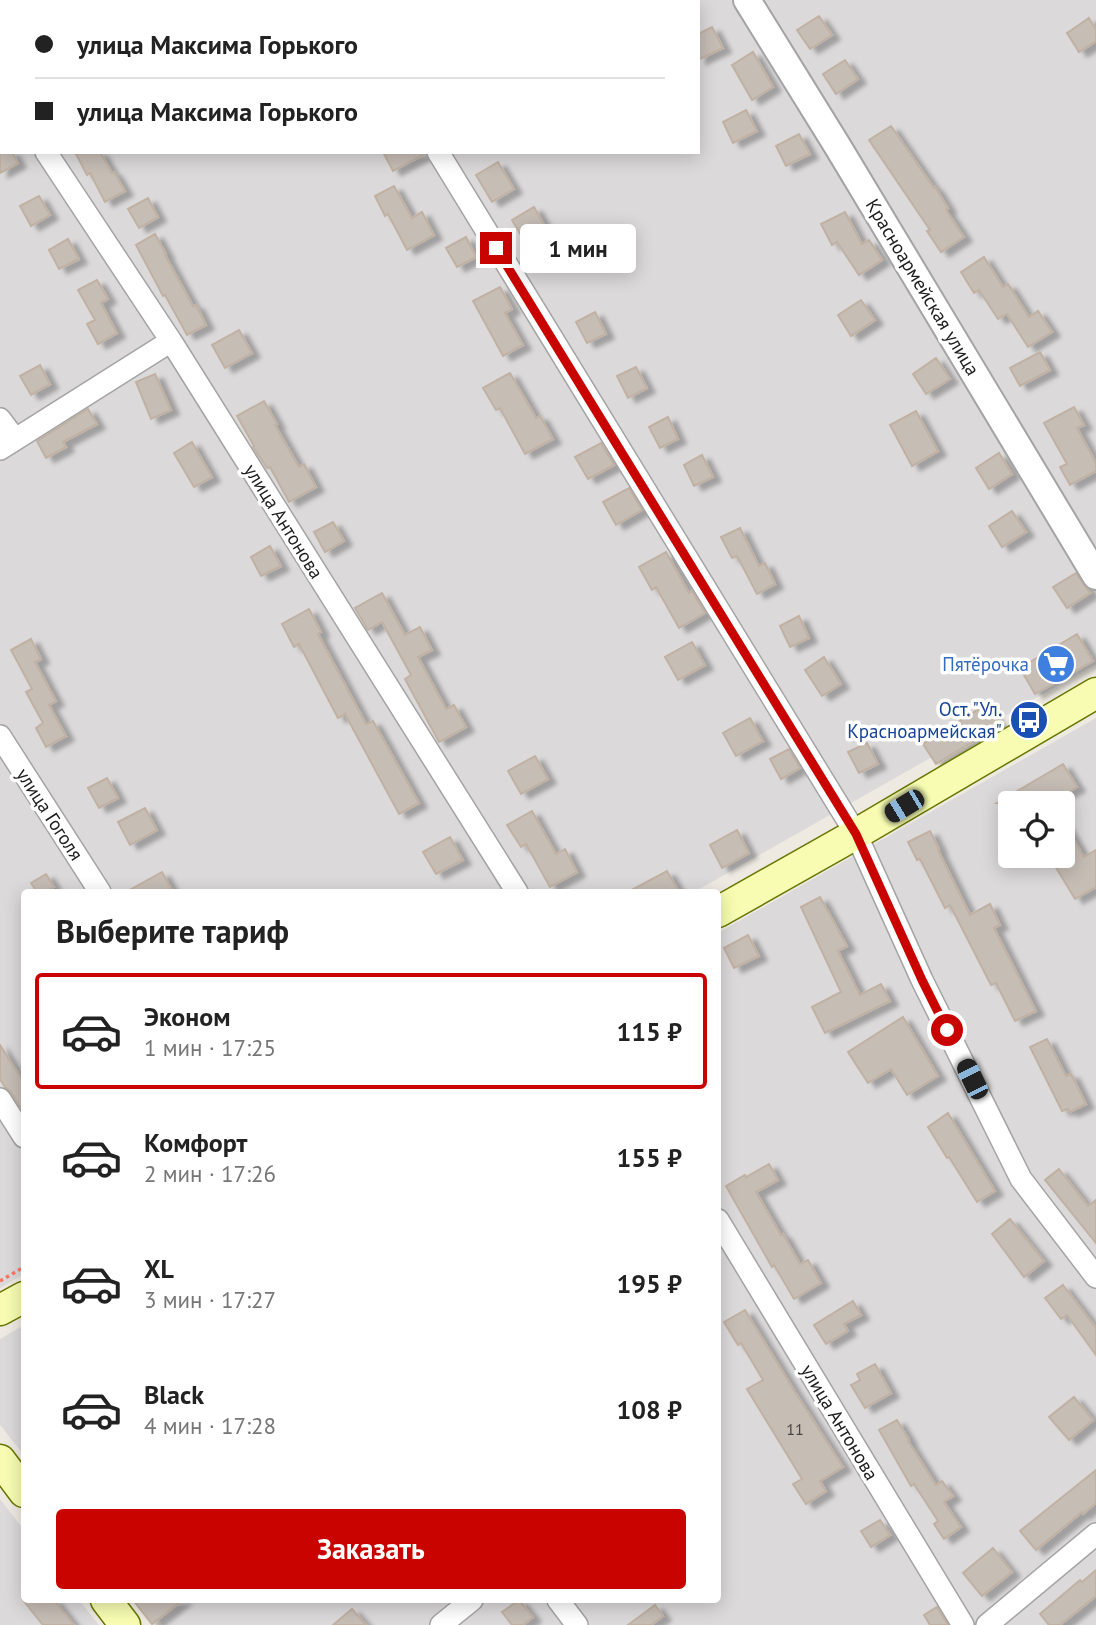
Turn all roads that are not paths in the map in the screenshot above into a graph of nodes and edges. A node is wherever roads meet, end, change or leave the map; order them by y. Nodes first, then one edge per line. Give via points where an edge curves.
1 (747, 0) edge
2 (47, 154) edge
3 (439, 154) edge
4 (171, 341) junction
5 (0, 419) edge
6 (7, 444) edge
7 (1096, 576) edge
8 (1096, 692) edge
9 (0, 736) edge
10 (856, 834) junction
11 (98, 889) edge
12 (515, 889) edge
13 (721, 910) edge
14 (0, 1099) edge
15 (21, 1132) edge
16 (721, 1225) edge
17 (1096, 1277) edge
18 (21, 1299) edge
19 (0, 1310) edge
20 (0, 1460) edge
21 (21, 1488) edge
22 (1096, 1534) edge
23 (108, 1603) edge
24 (468, 1603) edge
25 (560, 1603) edge
26 (125, 1625) edge
27 (441, 1625) edge
28 (577, 1625) edge
29 (963, 1625) edge
30 (987, 1625) edge

1 - 7 street, Красноармейская улица
2 - 4 street, улица Антонова
3 - 10 street
4 - 6 street
4 - 12 street, улица Антонова
5 - 6 street
8 - 10 main road
9 - 11 street, улица Гоголя
10 - 13 main road
10 - 17 street via 1021,1179
14 - 15 street
16 - 29 street, улица Антонова
18 - 19 main road
20 - 21 main road
22 - 30 street
23 - 26 main road
24 - 27 street
25 - 28 street

